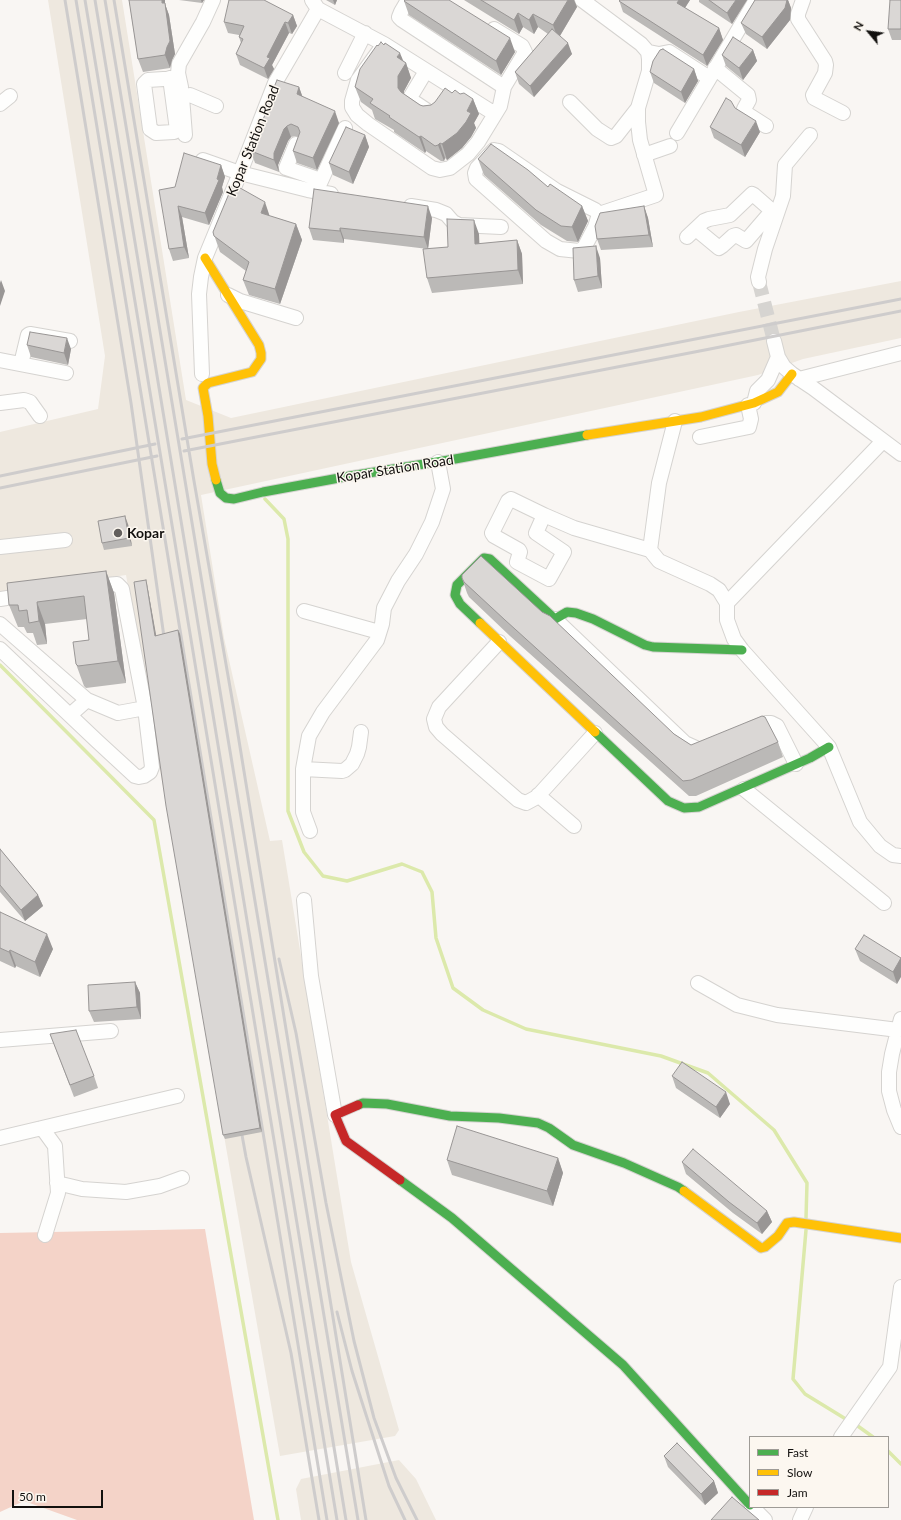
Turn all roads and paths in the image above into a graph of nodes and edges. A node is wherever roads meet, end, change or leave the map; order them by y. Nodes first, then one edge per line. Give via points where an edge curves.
1 (212, 0) edge
2 (408, 0) edge
3 (582, 0) edge
4 (756, 0) edge
5 (803, 0) edge
6 (315, 5) edge
7 (482, 21) edge
8 (365, 33) junction
9 (384, 44) junction
10 (648, 52) junction
11 (426, 71) junction
12 (709, 71) junction
13 (345, 73) dead end
14 (451, 87) junction
15 (504, 87) junction
16 (182, 97) junction
17 (570, 102) dead end
18 (216, 106) dead end
19 (638, 108) junction
20 (843, 113) dead end
21 (495, 114) junction
22 (766, 126) dead end
23 (345, 128) edge
24 (677, 133) dead end
25 (810, 135) dead end
26 (185, 136) dead end
27 (296, 144) edge
28 (670, 146) dead end
29 (191, 155) edge
30 (644, 155) junction
31 (240, 173) junction
32 (319, 186) junction
33 (346, 196) edge
34 (399, 204) edge
35 (599, 214) junction
36 (502, 227) dead end
37 (691, 233) joint
38 (205, 258) junction
39 (759, 282) tunnel mouth
40 (227, 294) junction
41 (296, 318) dead end
42 (774, 340) tunnel mouth
43 (70, 341) dead end
44 (901, 353) edge
45 (778, 357) junction
46 (0, 360) edge
47 (21, 364) junction
48 (66, 373) dead end
49 (202, 374) dead end
50 (796, 376) junction
51 (0, 403) edge
52 (751, 404) junction
53 (40, 416) dead end
54 (675, 421) junction
55 (700, 437) dead end
56 (883, 441) junction
57 (901, 454) edge
58 (438, 462) junction
59 (544, 515) junction
60 (563, 523) junction
61 (542, 539) junction
62 (65, 540) dead end
63 (0, 547) edge
64 (650, 550) junction
65 (83, 588) edge
66 (38, 594) edge
67 (0, 599) edge
68 (727, 603) junction
69 (304, 611) dead end
70 (555, 619) junction
71 (0, 624) edge
72 (380, 632) junction
73 (499, 642) junction
74 (0, 649) edge
75 (742, 650) junction
76 (88, 700) junction
77 (145, 708) junction
78 (70, 715) junction
79 (361, 732) dead end
80 (596, 733) junction
81 (738, 734) edge
82 (712, 746) edge
83 (829, 747) junction
84 (796, 764) junction
85 (303, 769) junction
86 (744, 789) junction
87 (538, 795) junction
88 (574, 826) dead end
89 (310, 831) dead end
90 (901, 856) edge
91 (304, 900) dead end
92 (884, 903) dead end
93 (698, 983) dead end
94 (900, 1024) edge
95 (110, 1031) dead end
96 (0, 1040) edge
97 (177, 1096) dead end
98 (335, 1115) junction
99 (901, 1127) edge
100 (42, 1128) junction
101 (0, 1138) edge
102 (182, 1178) dead end
103 (57, 1183) junction
104 (45, 1235) dead end
105 (901, 1238) edge
106 (901, 1287) edge
107 (848, 1427) edge
108 (749, 1504) edge
109 (753, 1508) edge
110 (806, 1508) edge
111 (765, 1520) edge
112 (800, 1520) edge

1 - 16 street via 174,78
2 - 15 street via 399,16 402,20
3 - 10 street
4 - 12 street
5 - 20 street via 798,19 826,65 825,74 813,95 814,98
6 - 8 street
6 - 31 street, Kopar Station Road via 275,83
7 - 15 street via 524,49 525,52
8 - 9 street
8 - 13 street
9 - 11 street
9 - 21 street via 358,80 352,107 368,124 432,168 450,168 468,154
10 - 12 street via 669,52
10 - 19 street via 648,71
11 - 14 street
11 - 14 street via 412,93 411,100 430,113 434,112
12 - 22 street via 748,95 749,100 744,112
12 - 24 street
14 - 21 street
15 - 21 street via 500,106
16 - 18 street via 190,95
16 - 26 street
17 - 19 street via 597,129 611,138 616,136
19 - 30 street via 640,140
23 - 32 street
25 - 39 street via 785,165 783,196 765,249
27 - 32 street via 286,168
28 - 30 street
29 - 31 street
30 - 35 street via 656,195
31 - 32 street
31 - 38 street, Kopar Station Road
32 - 33 street
34 - 36 street via 436,210 446,214 459,225
35 - 35 street via 584,248 578,251 560,249 546,241 476,179 475,173 491,153 497,150 557,191
37 - 37 street via 709,219 730,215 752,194 771,212 746,241 736,235 719,248
38 - 40 street
38 - 49 street, Kopar Station Road via 199,294
40 - 41 street via 240,301
40 - 58 street, Kopar Station Road via 258,345 261,359 252,372 208,383 203,388 212,464 220,493 226,498 234,499
42 - 45 street
43 - 47 street via 30,334
44 - 50 street
45 - 50 street via 784,367
45 - 52 street via 768,380 757,391
46 - 47 street
47 - 48 street
50 - 52 street, Kopar Station Road via 778,392
50 - 56 street
51 - 53 street via 24,400 30,402
52 - 54 street, Kopar Station Road
52 - 55 street via 749,427
54 - 58 street, Kopar Station Road
54 - 64 street via 659,483
56 - 57 street
56 - 68 street
58 - 72 street via 443,489 432,522 386,604
59 - 60 street
59 - 61 street via 536,531
59 - 61 street via 511,499 492,533 519,550 517,562 548,579 564,552
60 - 61 street via 557,533
60 - 64 street
62 - 63 street
64 - 68 street via 659,560 719,590
65 - 77 street via 113,584 122,589
66 - 67 street
68 - 75 street via 727,620 734,639
69 - 72 street
70 - 73 street via 490,560 484,558 457,585 454,595
70 - 75 street via 567,612 576,613 653,647
70 - 82 street via 685,743 694,748
71 - 76 street
72 - 85 street via 377,640 323,712 309,736
73 - 80 street
73 - 87 street via 439,707 434,718 436,727 518,800 526,802
74 - 78 street
75 - 83 street
76 - 77 street via 118,713
76 - 78 street
77 - 78 street via 152,766 150,772 139,777
79 - 85 street via 357,754 345,770
80 - 86 street via 668,801 684,808 699,807
80 - 87 street
81 - 84 street via 766,723 777,726
83 - 84 street
83 - 90 street via 860,822 880,846 893,855
84 - 86 street
85 - 89 street via 303,812
86 - 92 street
87 - 88 street
91 - 98 street via 311,976
93 - 94 street via 737,1005 776,1015
94 - 99 street via 889,1072 889,1091
95 - 96 street
97 - 100 street
98 - 105 street via 363,1103 387,1104 450,1116 538,1123 573,1145 624,1163 678,1187 761,1248 778,1236 787,1223 794,1222
98 - 108 street via 346,1141 452,1218 623,1365
100 - 101 street
100 - 103 street via 54,1146
102 - 103 street via 160,1186 126,1192 82,1189
103 - 104 street via 58,1194
106 - 107 street via 890,1367
109 - 111 street
110 - 112 street

